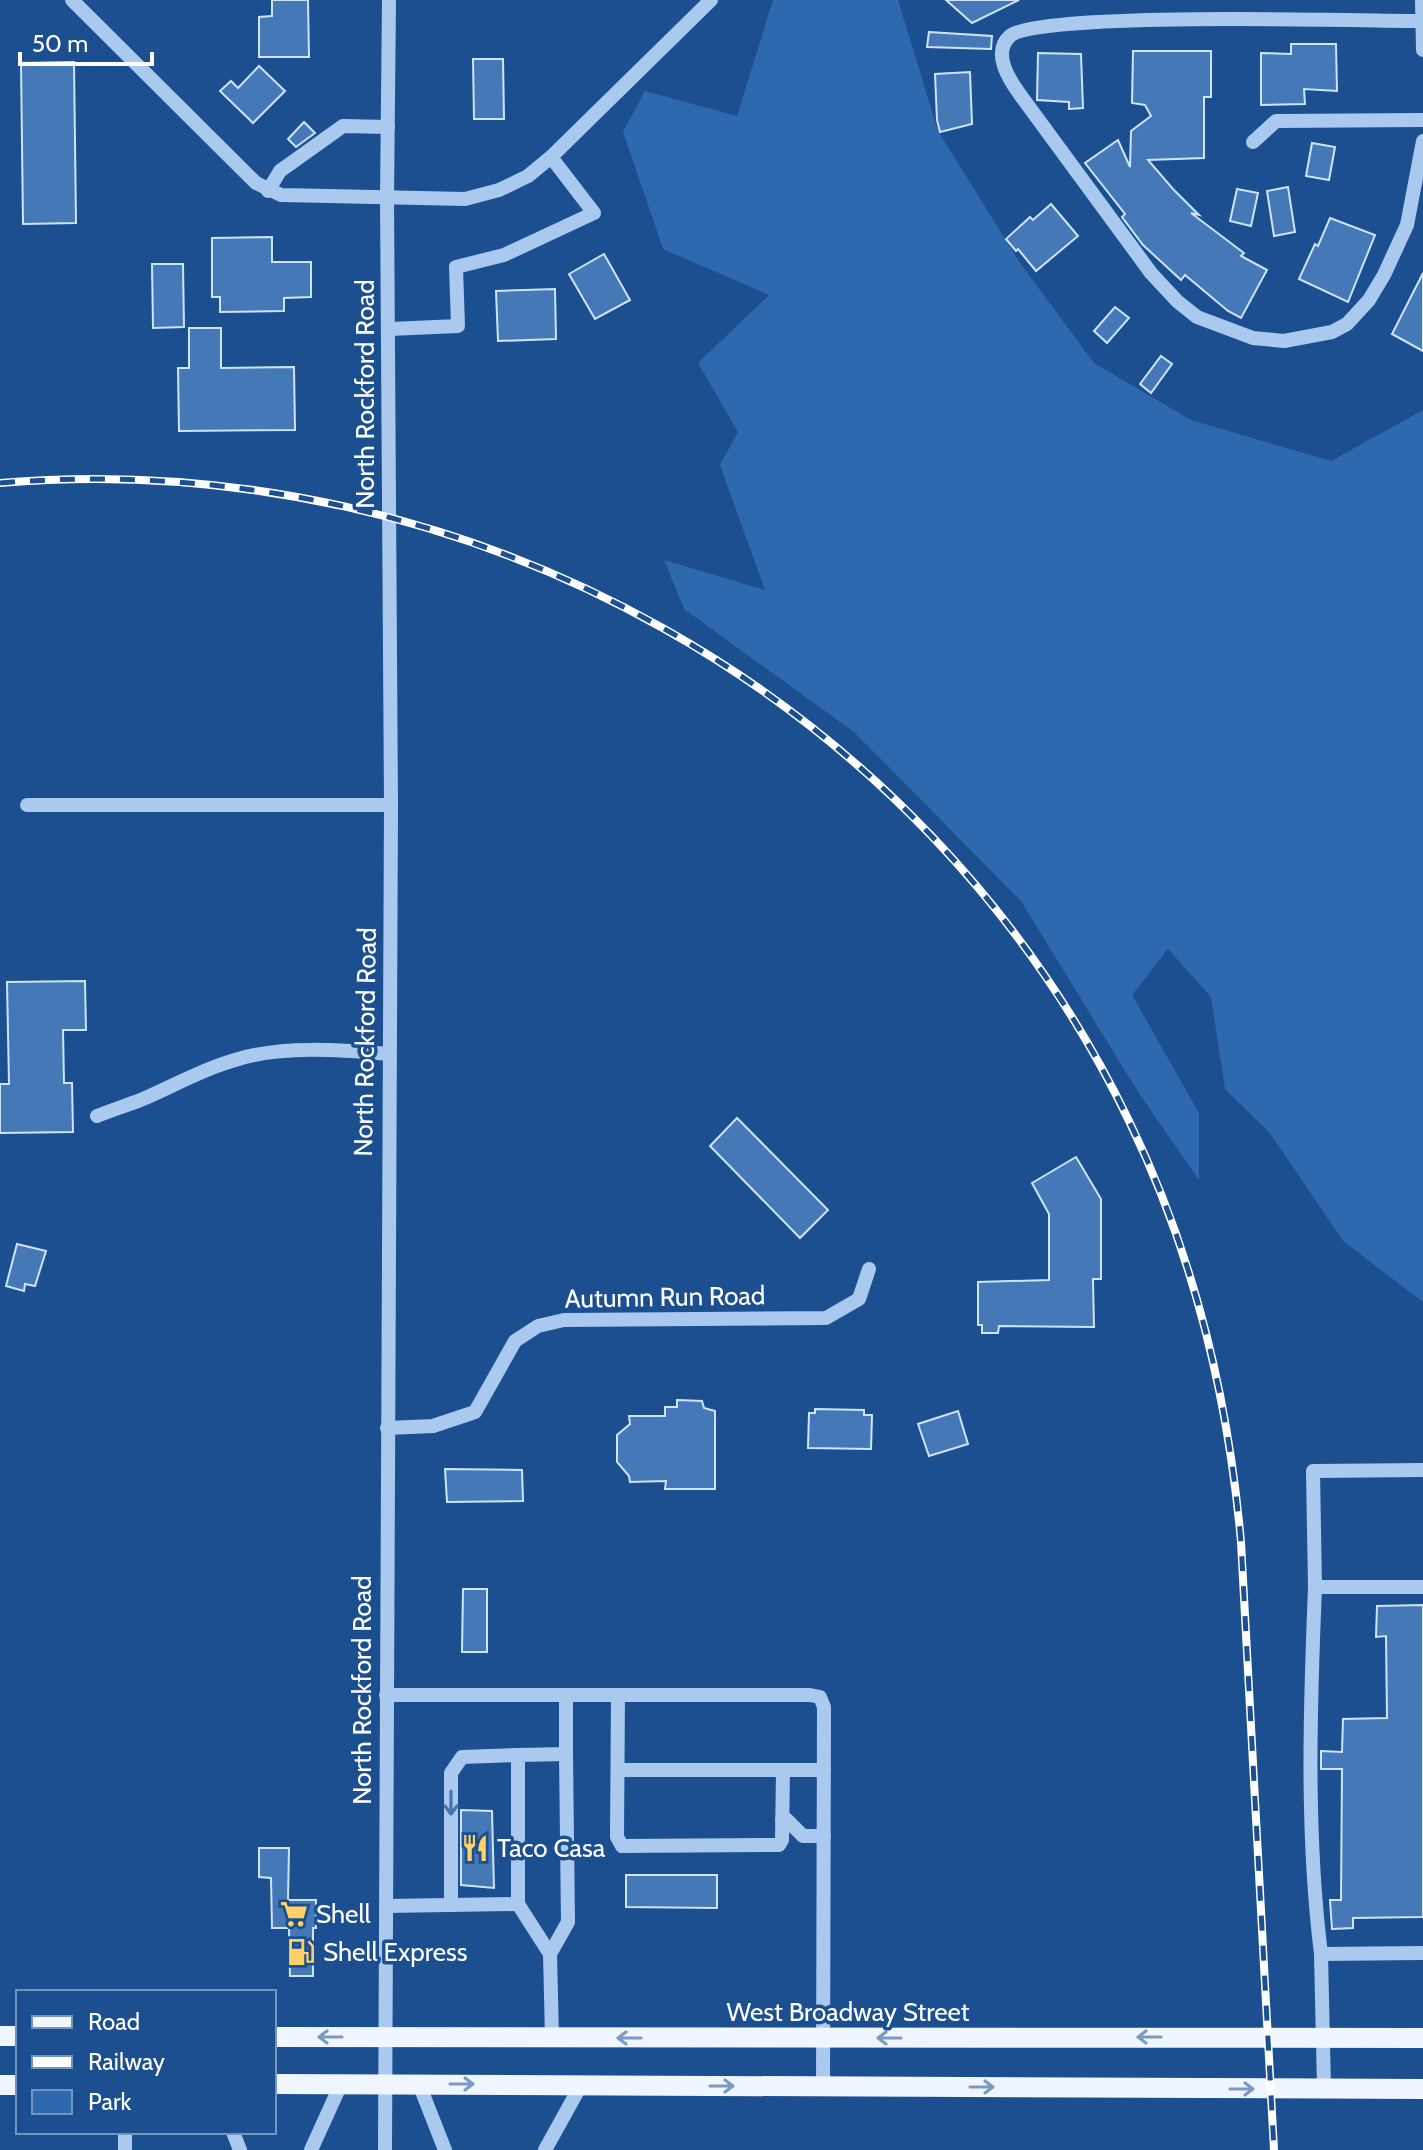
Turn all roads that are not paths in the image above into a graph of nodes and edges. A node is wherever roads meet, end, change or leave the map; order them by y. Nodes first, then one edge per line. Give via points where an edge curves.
1 (72, 0) edge
2 (389, 0) edge
3 (711, 0) edge
4 (1422, 0) edge
5 (1423, 21) edge
6 (1423, 50) edge
7 (1423, 120) edge
8 (388, 127) junction
9 (1423, 141) edge
10 (1253, 142) dead end
11 (551, 157) junction
12 (268, 191) junction
13 (387, 198) junction
14 (390, 329) junction
15 (27, 805) dead end
16 (391, 805) junction
17 (389, 1054) junction
18 (97, 1116) dead end
19 (869, 1269) dead end
20 (387, 1428) junction
21 (1423, 1470) edge
22 (1315, 1587) junction
23 (1423, 1587) edge
24 (386, 1695) junction
25 (566, 1695) junction
26 (618, 1695) junction
27 (566, 1754) junction
28 (518, 1755) junction
29 (618, 1770) junction
30 (783, 1770) junction
31 (824, 1770) junction
32 (782, 1819) junction
33 (824, 1836) junction
34 (518, 1904) junction
35 (451, 1905) junction
36 (386, 1906) junction
37 (1423, 1953) edge
38 (550, 1954) junction
39 (1321, 1954) junction
40 (276, 2037) edge
41 (385, 2037) junction
42 (552, 2037) junction
43 (823, 2038) junction
44 (1423, 2038) edge
45 (1323, 2039) junction
46 (276, 2084) edge
47 (341, 2084) junction
48 (384, 2084) junction
49 (419, 2084) junction
50 (581, 2085) junction
51 (823, 2086) junction
52 (1324, 2088) junction
53 (1423, 2089) edge
54 (311, 2150) edge
55 (385, 2150) edge
56 (445, 2150) edge
57 (545, 2150) edge

1 - 12 street
2 - 8 street, North Rockford Road
3 - 11 street
4 - 5 street
5 - 6 street
5 - 9 street via 1055,23 1007,37 1002,53 1008,78 1151,273 1197,317 1253,338 1284,341 1332,332 1369,300 1407,225
7 - 10 street via 1276,121
8 - 12 street via 343,126 280,171
8 - 13 street, North Rockford Road
11 - 13 street via 528,176 465,199
11 - 14 street via 594,213 504,255 456,267 458,326
12 - 13 street
13 - 14 street, North Rockford Road
14 - 16 street, North Rockford Road
15 - 16 street
16 - 17 street, North Rockford Road
17 - 18 street via 292,1051 238,1058
17 - 20 street, North Rockford Road
19 - 20 street, Autumn Run Road via 859,1299 826,1318 564,1320 538,1326 515,1341 475,1412 433,1426
20 - 24 street, North Rockford Road
21 - 22 street via 1313,1471
22 - 23 street
22 - 39 street via 1311,1719
24 - 25 street
24 - 36 street, North Rockford Road
25 - 26 street
25 - 27 street
26 - 29 street
26 - 31 street via 820,1697
27 - 28 street
27 - 38 street via 568,1922
28 - 34 street
28 -> 35 street via 462,1757 451,1773
29 - 30 street
29 - 32 street via 617,1837 622,1846 773,1847 782,1840
30 - 31 street
30 - 32 street
31 - 33 street
32 - 33 street via 803,1836
33 - 43 street
34 - 35 street
34 - 38 street
35 - 36 street
36 - 41 street, North Rockford Road
37 - 39 street
38 - 42 street
39 - 45 street
41 -> 40 main road, West Broadway Street
41 - 42 main road, West Broadway Street
41 - 48 street, North Rockford Road
43 -> 42 main road, West Broadway Street
45 -> 43 main road, West Broadway Street
43 - 51 street
44 - 45 main road, West Broadway Street
45 - 52 street
46 - 47 main road
47 - 48 main road
47 - 54 street
48 - 49 main road
48 - 55 street, North Rockford Road
49 -> 50 main road
49 - 56 street
50 -> 51 main road
50 - 57 street
51 -> 52 main road
52 - 53 main road

